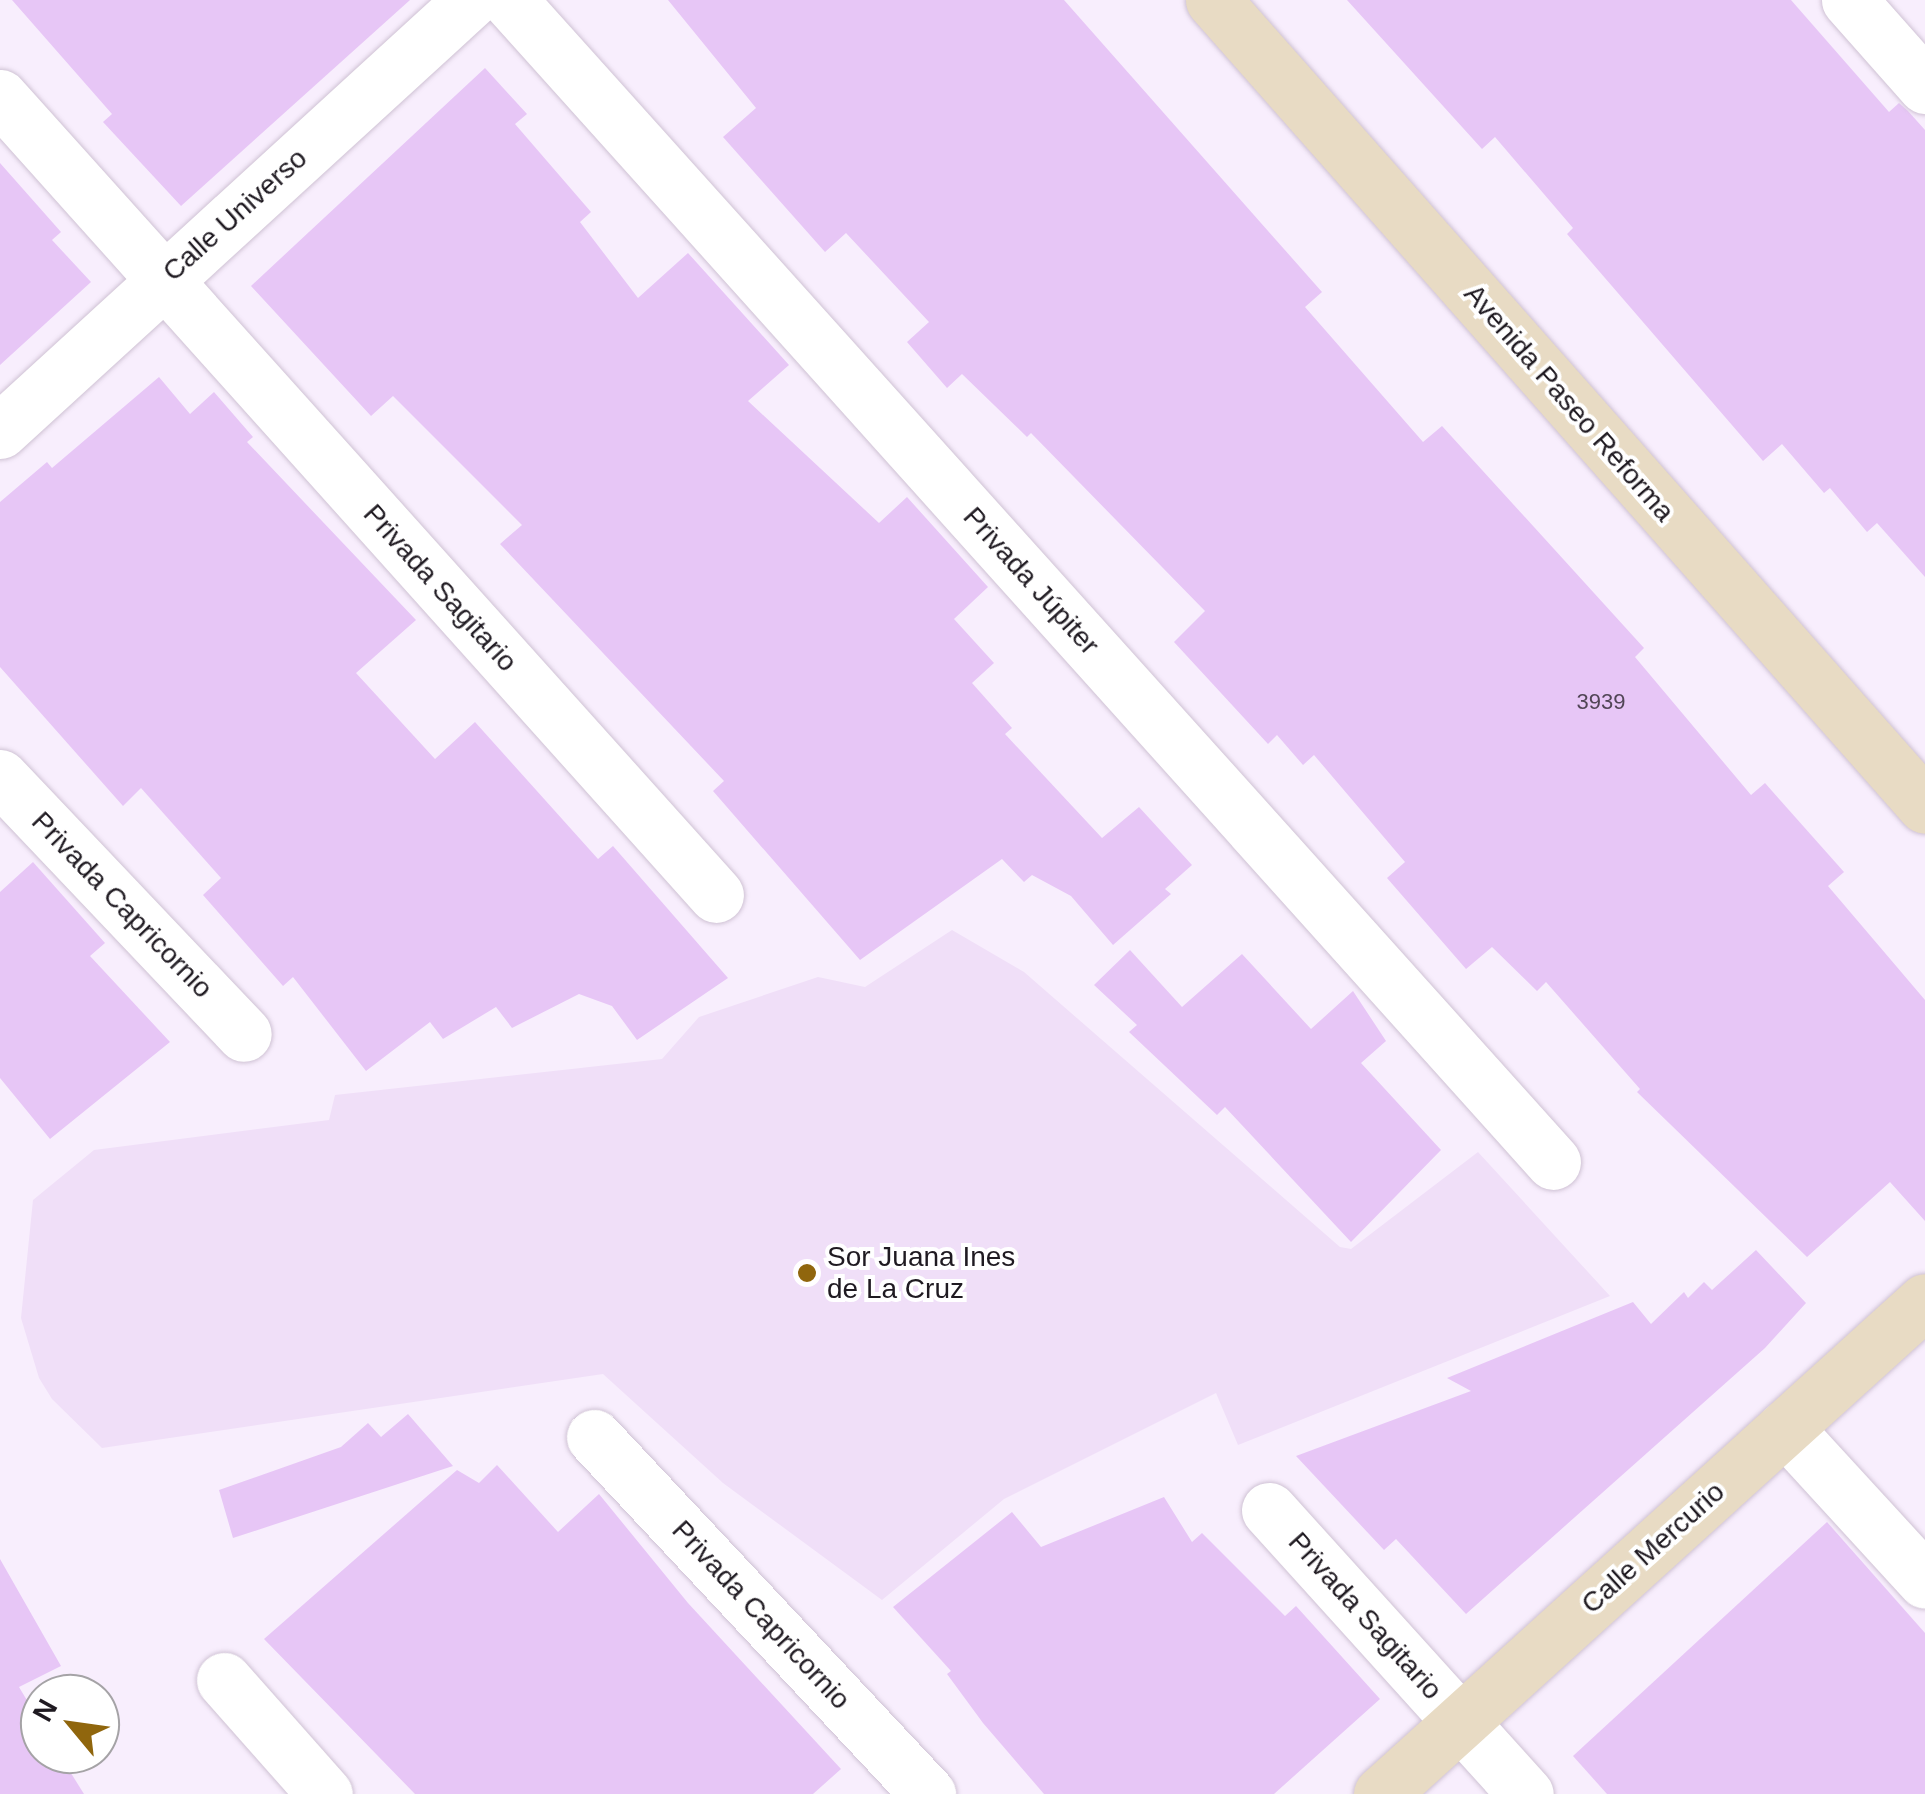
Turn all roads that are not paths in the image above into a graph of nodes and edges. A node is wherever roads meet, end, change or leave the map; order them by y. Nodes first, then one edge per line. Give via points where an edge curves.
1 (471, 0) edge
2 (508, 0) edge
3 (1213, 0) edge
4 (1849, 0) edge
5 (1925, 86) edge
6 (0, 97) edge
7 (163, 280) junction
8 (0, 431) edge
9 (0, 777) edge
10 (1925, 806) edge
11 (716, 896) dead end
12 (244, 1034) dead end
13 (1554, 1162) dead end
14 (1925, 1302) edge
15 (1785, 1428) junction
16 (594, 1437) dead end
17 (1269, 1510) dead end
18 (1925, 1581) edge
19 (224, 1680) dead end
20 (1461, 1722) junction
21 (325, 1794) edge
22 (928, 1794) edge
23 (1381, 1794) edge
24 (1526, 1794) edge

1 - 7 street, Calle Universo
2 - 13 street, Privada Júpiter
3 - 10 main road, Avenida Paseo Reforma
4 - 5 street
6 - 7 street, Privada Sagitario
7 - 8 street, Calle Universo
7 - 11 street, Privada Sagitario
9 - 12 street, Privada Capricornio
14 - 15 main road, Calle Mercurio
15 - 18 street
15 - 20 main road, Calle Mercurio
16 - 22 street, Privada Capricornio
17 - 20 street, Privada Sagitario
19 - 21 street
20 - 23 main road, Calle Mercurio
20 - 24 street, Privada Sagitario

